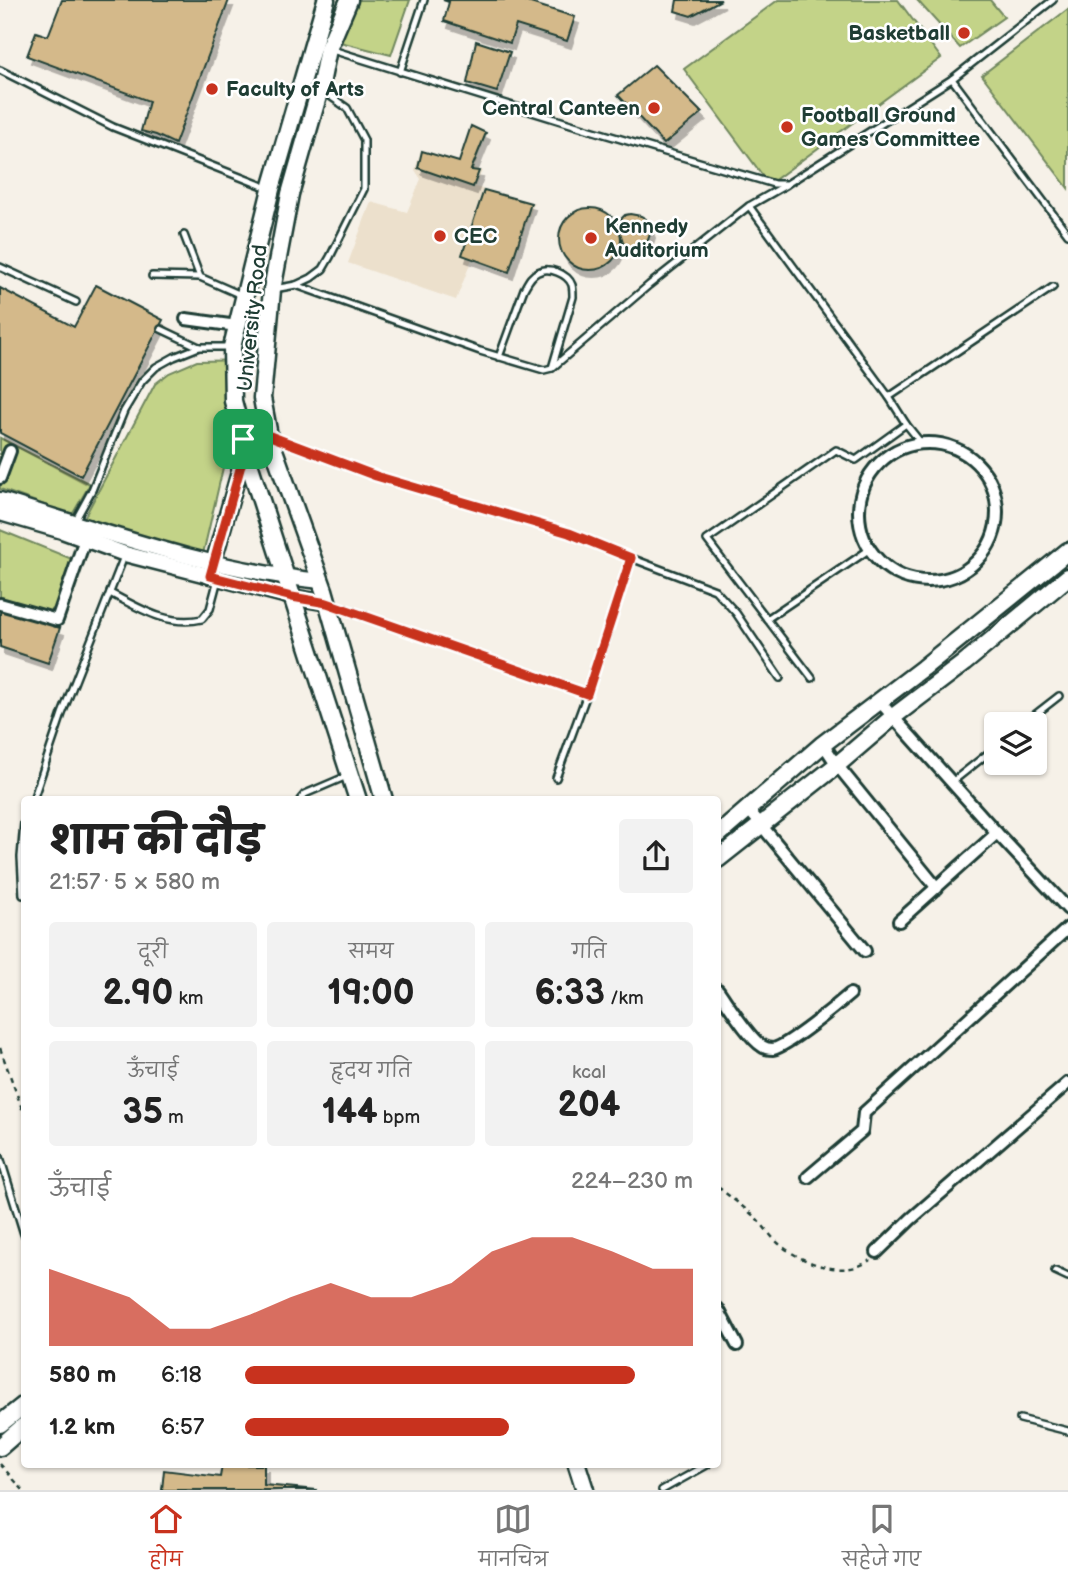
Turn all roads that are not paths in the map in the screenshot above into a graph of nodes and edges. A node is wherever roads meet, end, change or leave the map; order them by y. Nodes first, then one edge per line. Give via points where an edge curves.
1 (349, 0) edge
2 (424, 0) edge
3 (1053, 0) edge
4 (321, 1) edge
5 (328, 49) junction
6 (0, 69) edge
7 (400, 72) junction
8 (952, 79) junction
9 (320, 89) junction
10 (787, 184) junction
11 (271, 189) junction
12 (749, 206) junction
13 (1068, 234) edge
14 (184, 235) dead end
15 (0, 267) edge
16 (152, 276) dead end
17 (201, 277) junction
18 (296, 285) junction
19 (1053, 287) dead end
20 (272, 290) junction
21 (244, 296) junction
22 (76, 302) dead end
23 (186, 319) dead end
24 (237, 326) junction
25 (161, 329) dead end
26 (199, 347) junction
27 (232, 347) junction
28 (499, 357) junction
29 (552, 368) junction
30 (889, 397) junction
31 (906, 424) junction
32 (270, 436) junction
33 (922, 444) junction
34 (244, 445) junction
35 (10, 451) dead end
36 (0, 478) edge
37 (0, 500) edge
38 (0, 513) edge
39 (74, 522) junction
40 (85, 540) junction
41 (870, 548) junction
42 (1068, 551) edge
43 (125, 554) junction
44 (631, 558) junction
45 (214, 573) junction
46 (1068, 577) edge
47 (286, 578) junction
48 (321, 581) junction
49 (110, 593) junction
50 (292, 597) junction
51 (327, 603) junction
52 (0, 604) edge
53 (767, 619) junction
54 (780, 678) dead end
55 (812, 678) dead end
56 (587, 694) junction
57 (1059, 696) dead end
58 (879, 701) junction
59 (1038, 712) edge
60 (894, 717) junction
61 (823, 744) junction
62 (984, 757) edge
63 (837, 765) junction
64 (350, 775) junction
65 (556, 778) dead end
66 (952, 782) junction
67 (34, 796) edge
68 (303, 796) edge
69 (357, 796) edge
70 (383, 796) edge
71 (748, 809) junction
72 (762, 825) junction
73 (721, 832) edge
74 (997, 833) junction
75 (721, 857) edge
76 (937, 888) junction
77 (1068, 909) edge
78 (899, 922) dead end
79 (1068, 928) edge
80 (865, 951) dead end
81 (721, 994) edge
82 (850, 994) dead end
83 (1068, 1083) edge
84 (0, 1157) edge
85 (808, 1177) dead end
86 (21, 1224) edge
87 (877, 1252) road end
88 (1055, 1271) dead end
89 (1068, 1277) edge
90 (721, 1316) edge
91 (737, 1345) dead end
92 (21, 1407) edge
93 (1020, 1419) dead end
94 (0, 1424) edge
95 (21, 1429) edge
96 (1068, 1431) edge
97 (0, 1447) edge
98 (578, 1468) edge
99 (702, 1468) edge
100 (585, 1490) edge
101 (662, 1490) edge

1 - 5 main road, University Road
2 - 7 lane
3 - 8 lane
4 - 11 main road
5 - 7 lane
5 - 9 main road, University Road
6 - 11 lane via 113,127
7 - 10 lane via 774,184
8 - 10 lane
8 - 13 lane
9 - 18 lane via 348,108 364,140 364,189 323,269
9 - 20 main road, University Road via 290,194
10 - 12 lane
11 - 21 main road
12 - 29 lane
12 - 30 lane
14 - 17 lane
15 - 22 lane
16 - 17 lane
17 - 21 lane
18 - 20 lane
18 - 28 lane
19 - 30 lane
20 - 32 main road, University Road via 261,398
21 - 24 main road
23 - 24 street
24 - 27 main road
25 - 26 lane
26 - 27 lane
26 - 39 lane via 174,356 142,381
27 - 34 main road via 233,401
28 - 29 lane via 544,370
28 - 29 lane via 530,279 537,272 554,271 570,281 573,297
30 - 31 lane
31 - 33 lane
31 - 53 lane via 856,460 836,450 707,540
32 - 34 street
32 - 44 lane via 376,476 569,533
32 - 48 main road, University Road
33 - 41 street via 887,459 867,476 858,502 860,529
33 - 41 street via 937,442 962,450 983,468 996,493 998,520 989,546 971,566 946,578 919,580 893,572
34 - 45 street
34 - 47 main road
35 - 36 street
37 - 39 street
38 - 40 street
39 - 45 street
40 - 43 street
40 - 52 street via 57,620
41 - 53 lane
42 - 58 main road
43 - 45 street
43 - 49 lane
44 - 54 lane via 715,590
44 - 56 lane
45 - 47 street
45 - 49 lane via 210,609 202,620 165,619
45 - 50 street
46 - 60 main road
47 - 48 street
47 - 50 main road
48 - 51 main road, University Road
49 - 67 lane
50 - 51 street
50 - 64 main road
51 - 56 lane
51 - 70 main road, University Road
53 - 55 lane
56 - 65 lane
57 - 59 lane
58 - 60 street
58 - 61 main road
60 - 63 main road
60 - 66 street
61 - 63 street
61 - 71 main road
62 - 66 lane
63 - 72 main road
63 - 76 street
64 - 68 lane
64 - 69 main road
66 - 74 street
71 - 72 street
71 - 73 main road
72 - 75 main road
72 - 80 street
74 - 76 street
74 - 77 street
76 - 78 street
79 - 85 street via 864,1113 862,1130
81 - 82 street via 754,1039 770,1049 798,1034
83 - 87 street
84 - 86 lane
88 - 89 lane
90 - 91 street
92 - 94 main road
93 - 96 lane
95 - 97 main road
98 - 100 main road
99 - 101 lane

